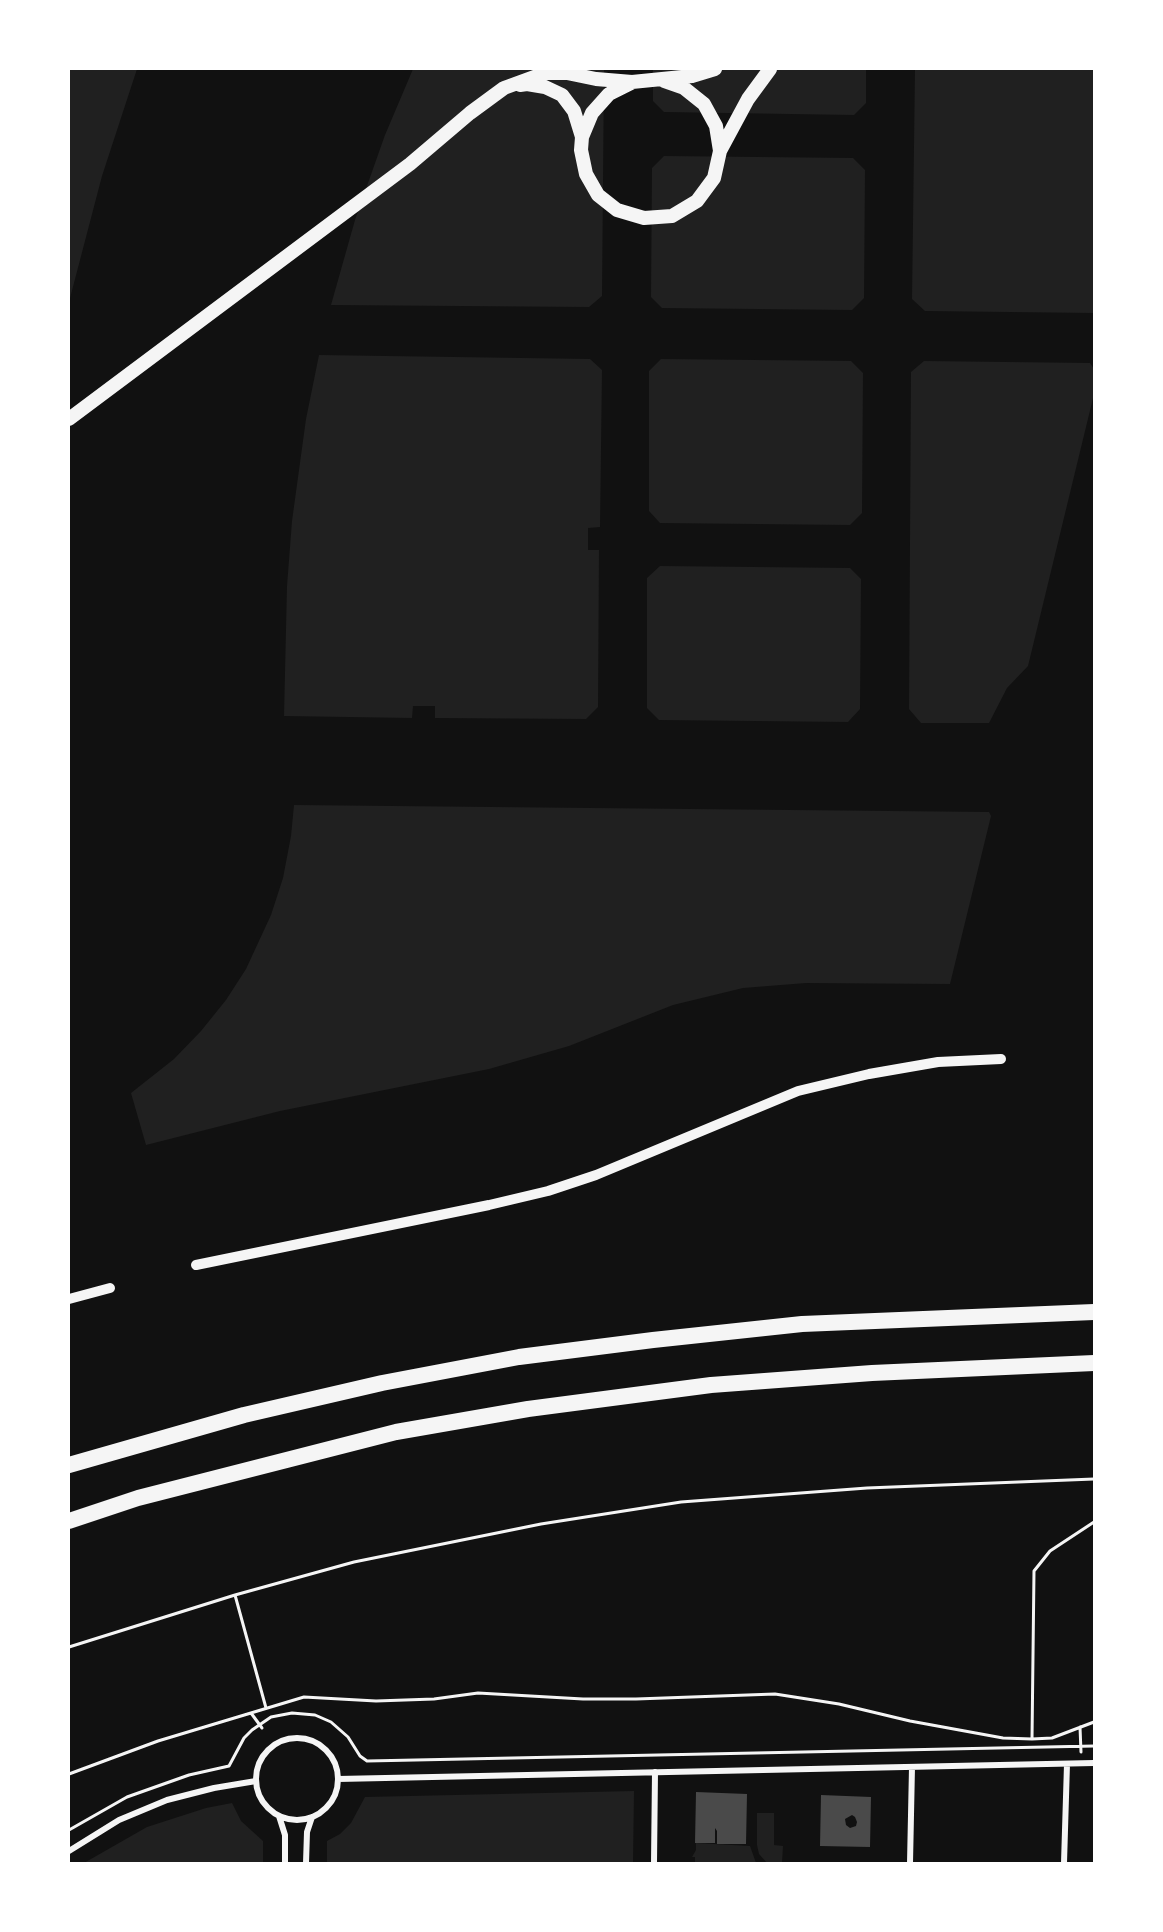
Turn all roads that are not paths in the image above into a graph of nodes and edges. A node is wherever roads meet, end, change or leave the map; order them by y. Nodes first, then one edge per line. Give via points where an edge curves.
1 (715, 69) edge
2 (770, 69) edge
3 (660, 80) junction
4 (632, 82) junction
5 (504, 88) junction
6 (582, 137) junction
7 (720, 151) junction
8 (69, 419) edge
9 (1001, 1059) dead end
10 (196, 1265) dead end
11 (110, 1288) dead end
12 (69, 1299) edge
13 (1094, 1312) edge
14 (1094, 1363) edge
15 (69, 1465) edge
16 (69, 1521) edge
17 (1094, 1763) edge
18 (1067, 1764) junction
19 (912, 1767) junction
20 (655, 1772) junction
21 (338, 1779) junction
22 (256, 1781) junction
23 (279, 1816) junction
24 (312, 1817) junction
25 (69, 1851) edge
26 (285, 1863) edge
27 (306, 1863) edge
28 (654, 1863) edge
29 (910, 1863) edge
30 (1064, 1863) edge

1 - 3 main road
2 - 7 main road via 748,99
3 - 4 main road
3 - 7 main road via 684,88 704,104 716,126
4 - 5 main road via 545,73
4 - 6 main road via 603,100 592,113
5 - 6 main road via 527,84 562,95 574,111
5 - 8 main road via 411,164
6 - 7 main road via 586,174 598,195 617,210 644,219 672,216 697,201 714,178
9 - 10 street via 938,1062 798,1091 549,1191
11 - 12 street
13 - 15 highway via 802,1324 519,1357 244,1415
14 - 16 highway via 711,1385 528,1409 385,1435 138,1498
17 - 18 street
18 - 19 street
18 - 30 street
19 - 20 street
19 - 29 street
20 - 21 street
20 - 28 street
21 - 22 street via 330,1755 310,1740 297,1738 284,1741 264,1756
21 - 24 street via 331,1802
22 - 23 street via 263,1802
22 - 25 street via 167,1800 119,1820
23 - 24 street via 301,1820
23 - 26 street via 285,1834
24 - 27 street via 307,1832

